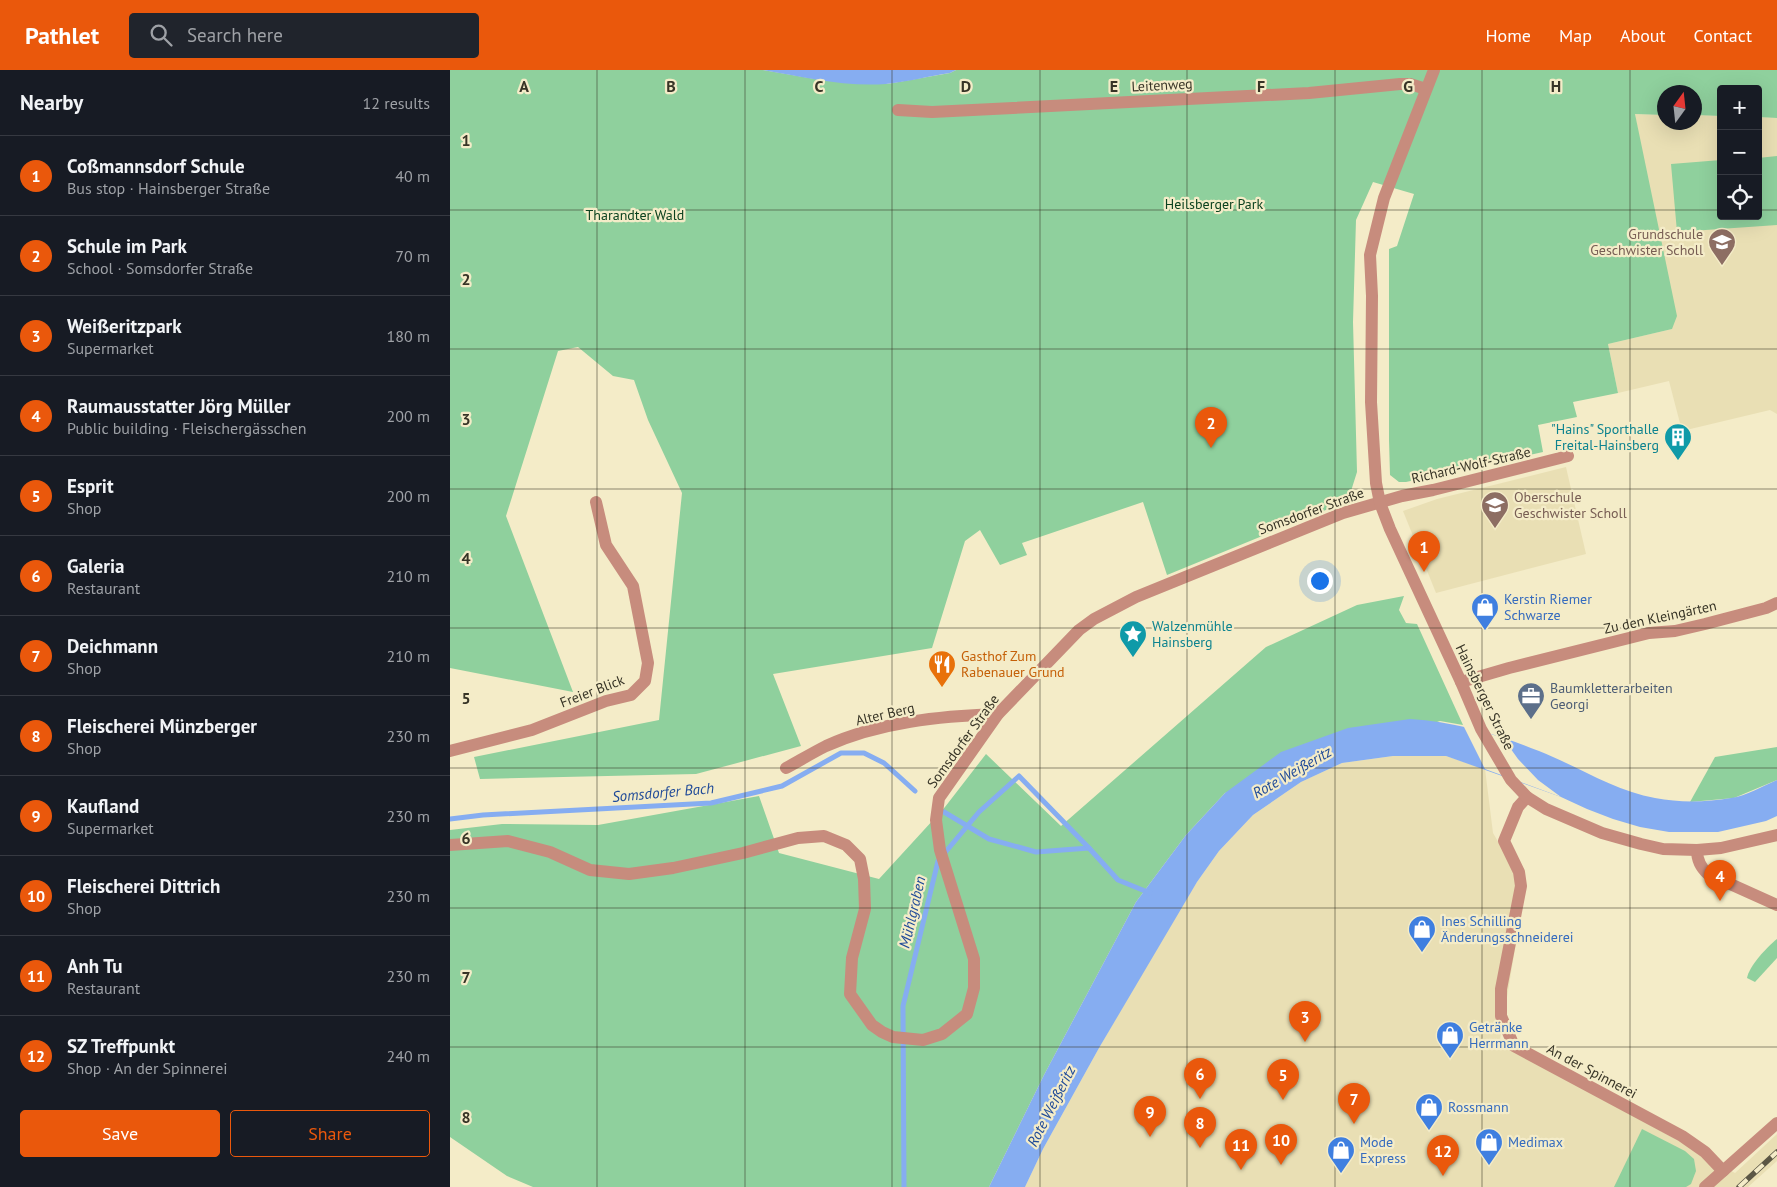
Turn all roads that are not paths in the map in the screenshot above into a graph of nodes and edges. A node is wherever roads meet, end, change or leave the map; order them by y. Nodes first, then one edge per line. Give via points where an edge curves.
1 (1434, 70) edge
2 (1426, 89) junction
3 (898, 110) dead end
4 (1568, 456) dead end
5 (596, 502) dead end
6 (1380, 502) junction
7 (1777, 603) edge
8 (1461, 682) junction
9 (998, 714) junction
10 (450, 751) edge
11 (786, 768) dead end
12 (1526, 797) junction
13 (1777, 835) edge
14 (450, 845) edge
15 (1697, 850) junction
16 (1777, 904) edge
17 (1777, 1123) edge
18 (1723, 1171) junction
19 (1706, 1187) edge

1 - 2 street, Somsdorfer Straße
2 - 3 street, Leitenweg via 1400,84 1310,93 932,112
2 - 6 street, Somsdorfer Straße via 1384,198 1370,255 1372,402
4 - 6 street, Richard-Wolf-Straße
5 - 10 street, Freier Blick via 606,545 632,586 648,663 645,680 631,695 606,701 532,730
6 - 8 street, Hainsberger Straße
6 - 9 street, Somsdorfer Straße via 1267,543 1115,608 1079,630
7 - 8 street, Zu den Kleingärten via 1706,624 1648,633
8 - 12 street, Hainsberger Straße via 1481,729 1511,780
9 - 11 street, Alter Berg via 938,718 876,729 826,746
9 - 14 street, Somsdorfer Straße via 939,798 936,820 940,850 974,959 974,988 967,1014 942,1034 923,1040 893,1037 882,1032 872,1025 850,994 852,958 865,909 860,859 846,845 824,836 798,838 673,868 629,874 590,870 550,852 508,842
12 - 15 street, Hainsberger Straße via 1602,833 1663,849
12 - 18 street, An der Spinnerei via 1518,807 1504,841 1519,872 1521,886 1501,989 1501,1016 1514,1046 1682,1136 1705,1152
13 - 15 street, Hainsberger Straße
15 - 16 street via 1697,860 1708,874
17 - 18 street
18 - 19 street

